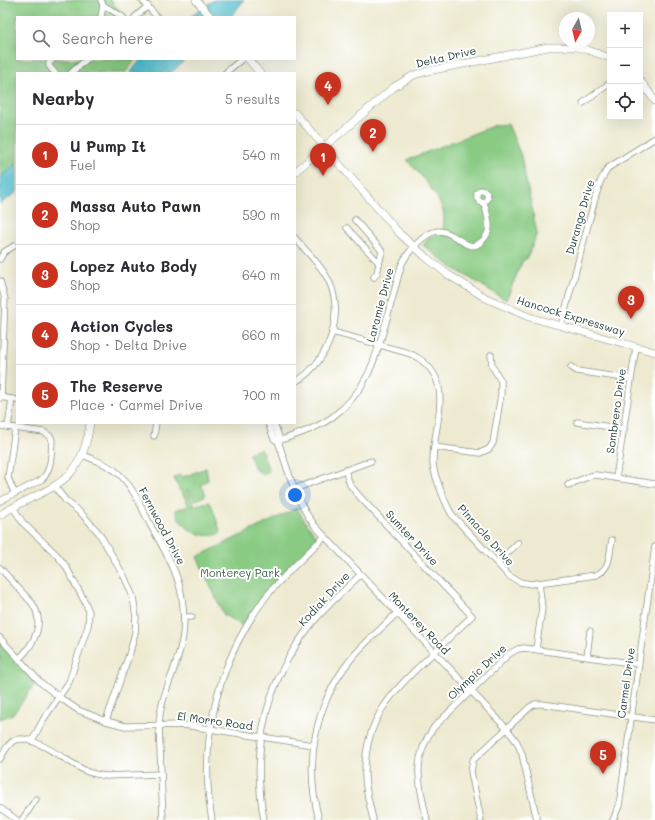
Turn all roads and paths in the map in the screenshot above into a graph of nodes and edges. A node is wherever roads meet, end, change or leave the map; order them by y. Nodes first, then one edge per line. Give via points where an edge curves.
1 (142, 0) edge
2 (197, 1) edge
3 (102, 3) edge
4 (148, 6) junction
5 (100, 16) edge
6 (122, 16) edge
7 (136, 16) edge
8 (156, 16) edge
9 (210, 16) edge
10 (607, 57) edge
11 (52, 60) edge
12 (86, 60) edge
13 (241, 60) edge
14 (249, 60) edge
15 (54, 72) edge
16 (71, 72) edge
17 (226, 72) edge
18 (259, 72) edge
19 (609, 84) edge
20 (643, 84) edge
21 (655, 100) edge
22 (583, 103) dead end
23 (296, 114) edge
24 (655, 138) edge
25 (324, 146) junction
26 (296, 171) edge
27 (484, 203) dead end
28 (355, 220) dead end
29 (347, 228) dead end
30 (296, 239) edge
31 (14, 246) dead end
32 (414, 247) junction
33 (0, 259) edge
34 (379, 263) junction
35 (374, 277) dead end
36 (0, 281) edge
37 (561, 326) junction
38 (332, 332) junction
39 (380, 345) junction
40 (636, 347) junction
41 (655, 352) edge
42 (491, 355) dead end
43 (571, 367) dead end
44 (631, 379) junction
45 (296, 381) edge
46 (0, 398) edge
47 (14, 399) edge
48 (577, 422) dead end
49 (90, 424) edge
50 (156, 424) edge
51 (268, 424) edge
52 (274, 424) edge
53 (0, 426) edge
54 (8, 427) junction
55 (15, 428) junction
56 (624, 429) junction
57 (154, 436) dead end
58 (278, 441) junction
59 (434, 447) junction
60 (83, 455) junction
61 (371, 461) dead end
62 (345, 470) junction
63 (616, 478) junction
64 (655, 484) edge
65 (568, 485) dead end
66 (55, 486) junction
67 (294, 489) junction
68 (14, 492) junction
69 (0, 501) edge
70 (14, 507) junction
71 (0, 515) edge
72 (324, 537) junction
73 (612, 540) dead end
74 (518, 544) dead end
75 (655, 547) edge
76 (497, 563) junction
77 (0, 568) edge
78 (360, 575) junction
79 (539, 583) junction
80 (397, 613) junction
81 (184, 617) junction
82 (192, 617) dead end
83 (590, 631) dead end
84 (0, 638) edge
85 (536, 649) junction
86 (434, 653) junction
87 (587, 656) junction
88 (19, 659) junction
89 (638, 664) junction
90 (471, 691) junction
91 (59, 697) junction
92 (631, 716) junction
93 (655, 720) edge
94 (106, 721) junction
95 (159, 725) junction
96 (210, 729) junction
97 (507, 729) junction
98 (261, 737) junction
99 (32, 741) junction
100 (313, 745) junction
101 (0, 759) edge
102 (161, 774) junction
103 (36, 799) dead end
104 (0, 808) edge
105 (17, 820) edge
106 (22, 820) edge
107 (163, 820) edge
108 (212, 820) edge
109 (264, 820) edge
110 (318, 820) edge
111 (373, 820) edge
112 (427, 820) edge
113 (481, 820) edge
114 (537, 820) edge
115 (613, 820) edge

1 - 4 street
2 - 9 main road
3 - 5 street
3 - 6 street
4 - 7 street
4 - 8 street
10 - 25 main road, Delta Drive via 577,47 548,47 414,75 394,87
11 - 15 street via 48,63
12 - 16 street
13 - 17 street
14 - 18 main road
19 - 22 street
20 - 21 main road
23 - 25 main road, Hancock Expressway
24 - 37 street, Durango Drive via 608,168 601,180
25 - 26 main road, Delta Drive
25 - 32 main road, Hancock Expressway
27 - 32 street, Laramie Drive via 488,227 485,238 478,244 467,245 454,235 438,231 427,235
28 - 34 street via 382,251
29 - 34 street
30 - 38 street via 325,274 330,284 335,304
31 - 33 street via 4,252
32 - 37 main road, Hancock Expressway via 447,274 486,298 522,314
32 - 39 street, Laramie Drive via 401,266
34 - 35 street
36 - 46 street via 5,300
37 - 40 main road, Hancock Expressway
38 - 39 street, Pinnacle Drive
38 - 45 street via 319,361
39 - 58 street, Laramie Drive via 365,382 344,408 319,425
39 - 59 street, Pinnacle Drive via 418,358 436,378 441,401
40 - 41 main road, Hancock Expressway
40 - 44 street, Sombrero Drive
42 - 59 street via 492,366 502,388 492,446 486,452 480,453
43 - 44 street via 577,371
44 - 56 street, Sombrero Drive
46 - 47 street
47 - 54 street
48 - 56 street
49 - 60 main road
50 - 57 street
51 - 58 street, Monterey Road via 274,439
52 - 58 street, Monterey Road
53 - 54 street
54 - 55 street
55 - 68 street via 8,478
55 - 68 street via 44,432 52,441 45,476
56 - 63 street, Sombrero Drive
58 - 67 street, Monterey Road
59 - 76 street, Pinnacle Drive via 433,466 450,512
60 - 66 main road via 68,476
60 - 81 street, Fernwood Drive via 111,468 129,485 176,574
61 - 62 street
62 - 67 street
62 - 86 street, Sumter Drive via 350,485 357,494 472,616
63 - 64 street
63 - 65 street via 596,475
66 - 70 main road
66 - 94 street via 66,501 99,533 133,597 135,633
67 - 72 street, Monterey Road via 308,518
68 - 69 street
70 - 71 main road
70 - 91 street via 23,523 65,565 89,612 88,626 72,675
72 - 78 street, Monterey Road
72 - 96 street via 280,580 245,629 224,673
73 - 79 street, Pinnacle Drive via 608,564 601,573
74 - 76 street
75 - 89 street, Carmel Drive
76 - 79 street, Pinnacle Drive via 515,580 525,584
77 - 88 street via 32,603 39,619 33,642
78 - 80 street, Monterey Road
78 - 98 street, Kodiak Drive via 317,618 294,649 275,688
79 - 85 street via 542,608
80 - 86 street, Monterey Road
80 - 100 street via 358,651 336,681 323,708
81 - 82 street
81 - 95 street, Fernwood Drive via 181,645 161,707
83 - 87 street
84 - 88 street, El Morro Road
85 - 87 street, Olympic Drive
85 - 90 street, Olympic Drive via 524,648 514,651
86 - 90 street, Monterey Road
86 - 111 street via 391,695 372,730 364,776
87 - 89 street, Olympic Drive
88 - 91 street, El Morro Road via 40,682
89 - 92 street, Carmel Drive
90 - 97 street, Monterey Road
90 - 112 street, Olympic Drive via 434,726 421,751 418,777
91 - 94 street, El Morro Road via 78,710
91 - 99 street
92 - 93 street
92 - 97 street via 535,704
92 - 115 street, Carmel Drive via 619,806
94 - 95 street, El Morro Road via 125,726
95 - 96 street, El Morro Road
95 - 102 street, Fernwood Drive
96 - 98 street, El Morro Road
96 - 108 street via 207,755
97 - 113 street via 473,760 471,766
97 - 114 street, Monterey Road via 518,742 522,754
98 - 100 street, El Morro Road
98 - 109 street, Kodiak Drive via 259,776
99 - 101 street via 20,738 14,740
99 - 102 street via 98,775
100 - 110 street via 312,785
102 - 107 street, Fernwood Drive
103 - 106 street
104 - 105 street

